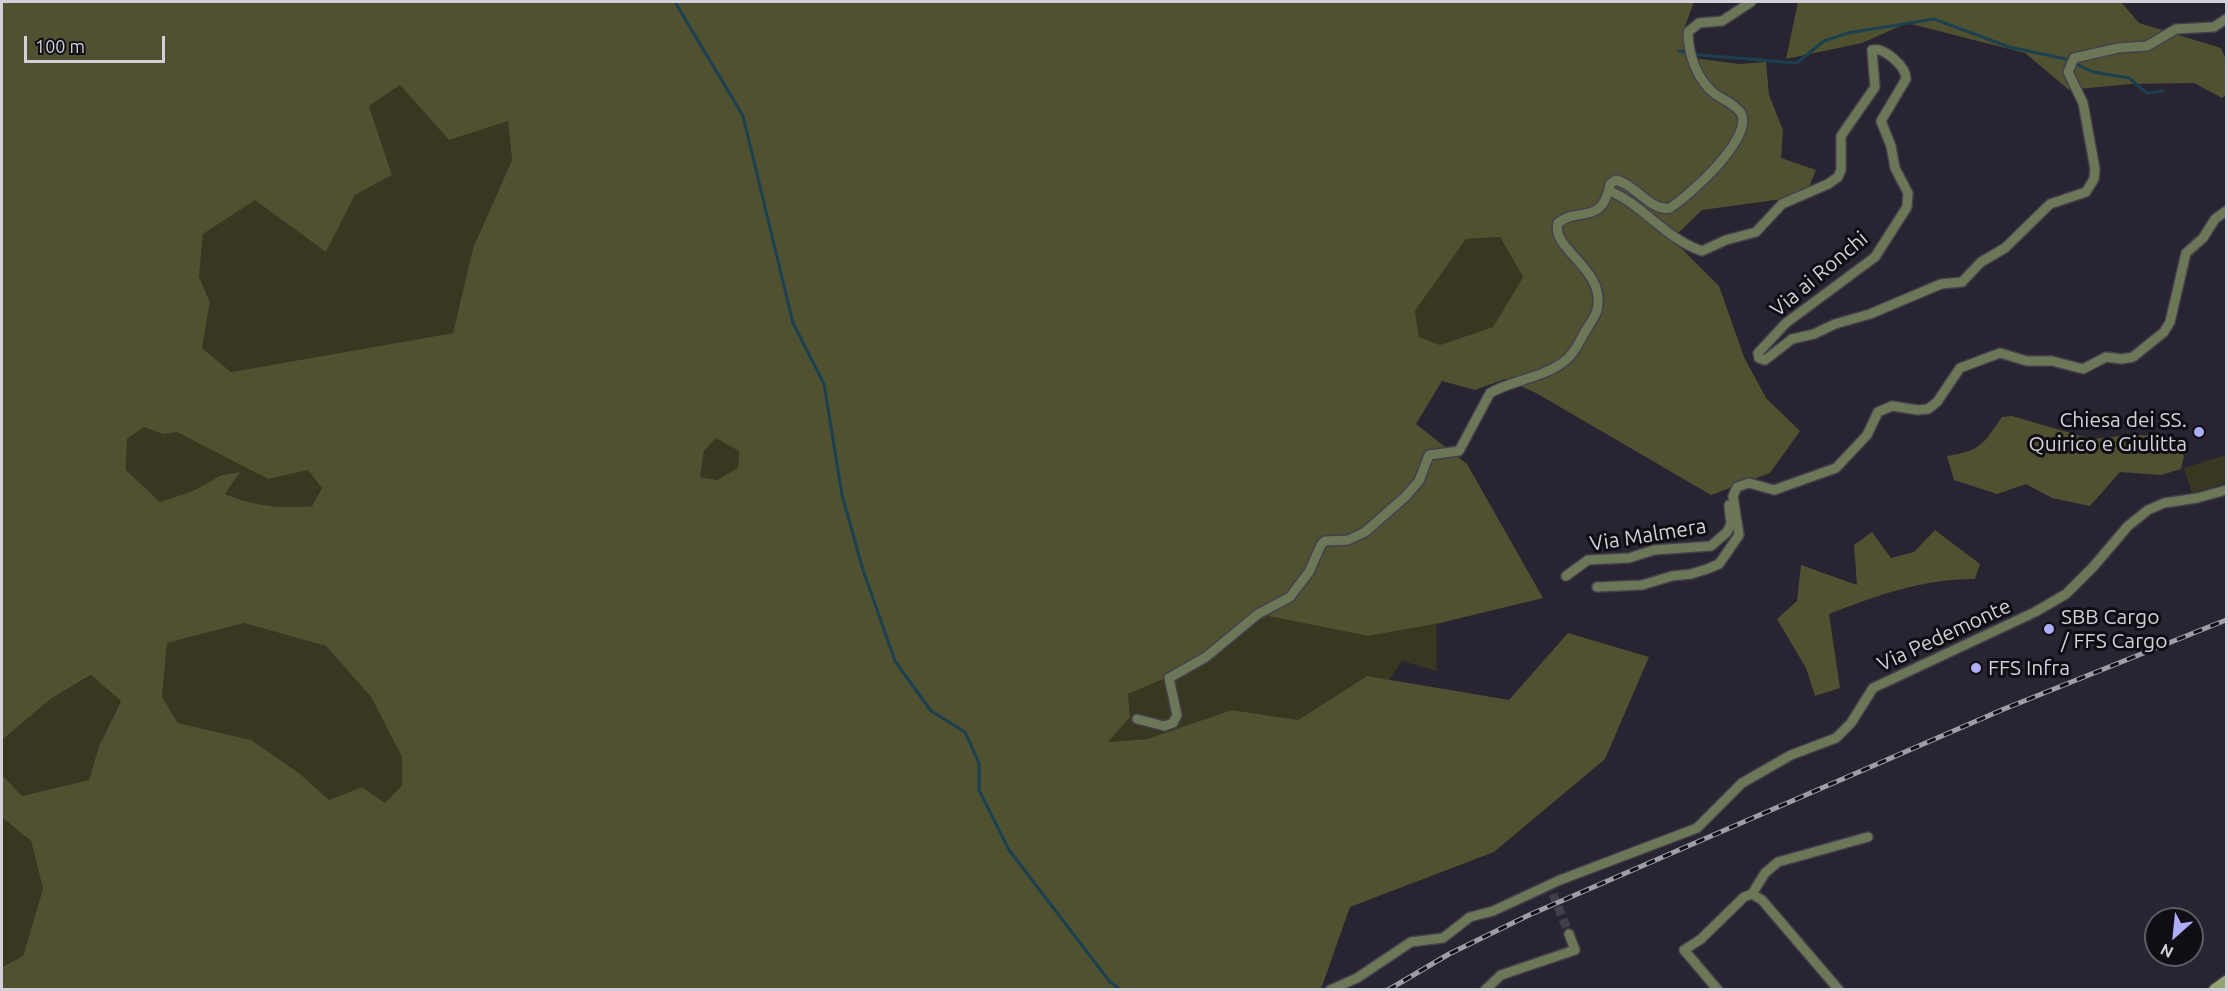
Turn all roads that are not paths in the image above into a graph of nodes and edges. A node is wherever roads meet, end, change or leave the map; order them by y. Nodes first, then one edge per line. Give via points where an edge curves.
1 (1751, 2) edge
2 (2226, 19) edge
3 (1610, 191) junction
4 (2226, 210) edge
5 (2226, 490) edge
6 (1734, 491) junction
7 (1566, 576) dead end
8 (1597, 587) dead end
9 (1137, 719) dead end
10 (1868, 837) dead end
11 (1752, 894) junction
12 (1569, 934) tunnel mouth
13 (2226, 982) edge
14 (1330, 990) edge
15 (1485, 990) edge
16 (1718, 990) edge
17 (1839, 990) edge
18 (2215, 990) edge

1 - 3 street via 1722,21 1700,23 1688,32 1701,78 1742,115 1744,125 1735,145 1670,208 1661,208 1620,181 1613,181
2 - 3 street, Via ai Ronchi via 2214,27 2176,29 2147,46 2074,58 2068,72 2083,103 2095,169 2086,192 2050,204 2005,248 1981,262 1962,282 1941,284 1792,339 1765,360 1758,353 1786,323 1875,257 1907,207 1908,193 1895,168 1881,121 1906,79 1902,68 1884,52 1872,50 1875,87 1841,136 1842,165 1838,177 1782,204 1756,232 1702,251 1656,225 1631,202
3 - 9 street via 1598,208 1562,220 1557,226 1560,240 1589,271 1598,304 1594,319 1568,358 1543,373 1490,393 1459,451 1429,455 1419,481 1365,532 1321,545 1309,572 1290,597 1258,614 1206,657 1169,678 1177,715 1173,723 1164,726
4 - 6 street via 2186,254 2169,325 2138,355 2128,359 2103,358 2080,369 2052,361 2026,361 2004,353 1968,363 1956,371 1937,402 1928,409 1892,406 1878,412 1867,435 1836,468 1774,490 1749,483
5 - 14 street, Via Pedemonte via 2148,510 2127,526 2066,594 1873,688 1851,723 1836,738 1791,755 1742,783 1697,828 1551,890 1470,917 1443,938 1411,942 1357,978
6 - 7 street, Via Malmera via 1728,498 1731,524 1712,546 1588,560
6 - 8 street, Via Malmera via 1739,535 1719,564 1642,585
10 - 11 street via 1778,862 1765,873
11 - 16 street via 1684,950
11 - 17 street via 1762,900
12 - 15 street via 1575,950 1501,975
13 - 18 street

